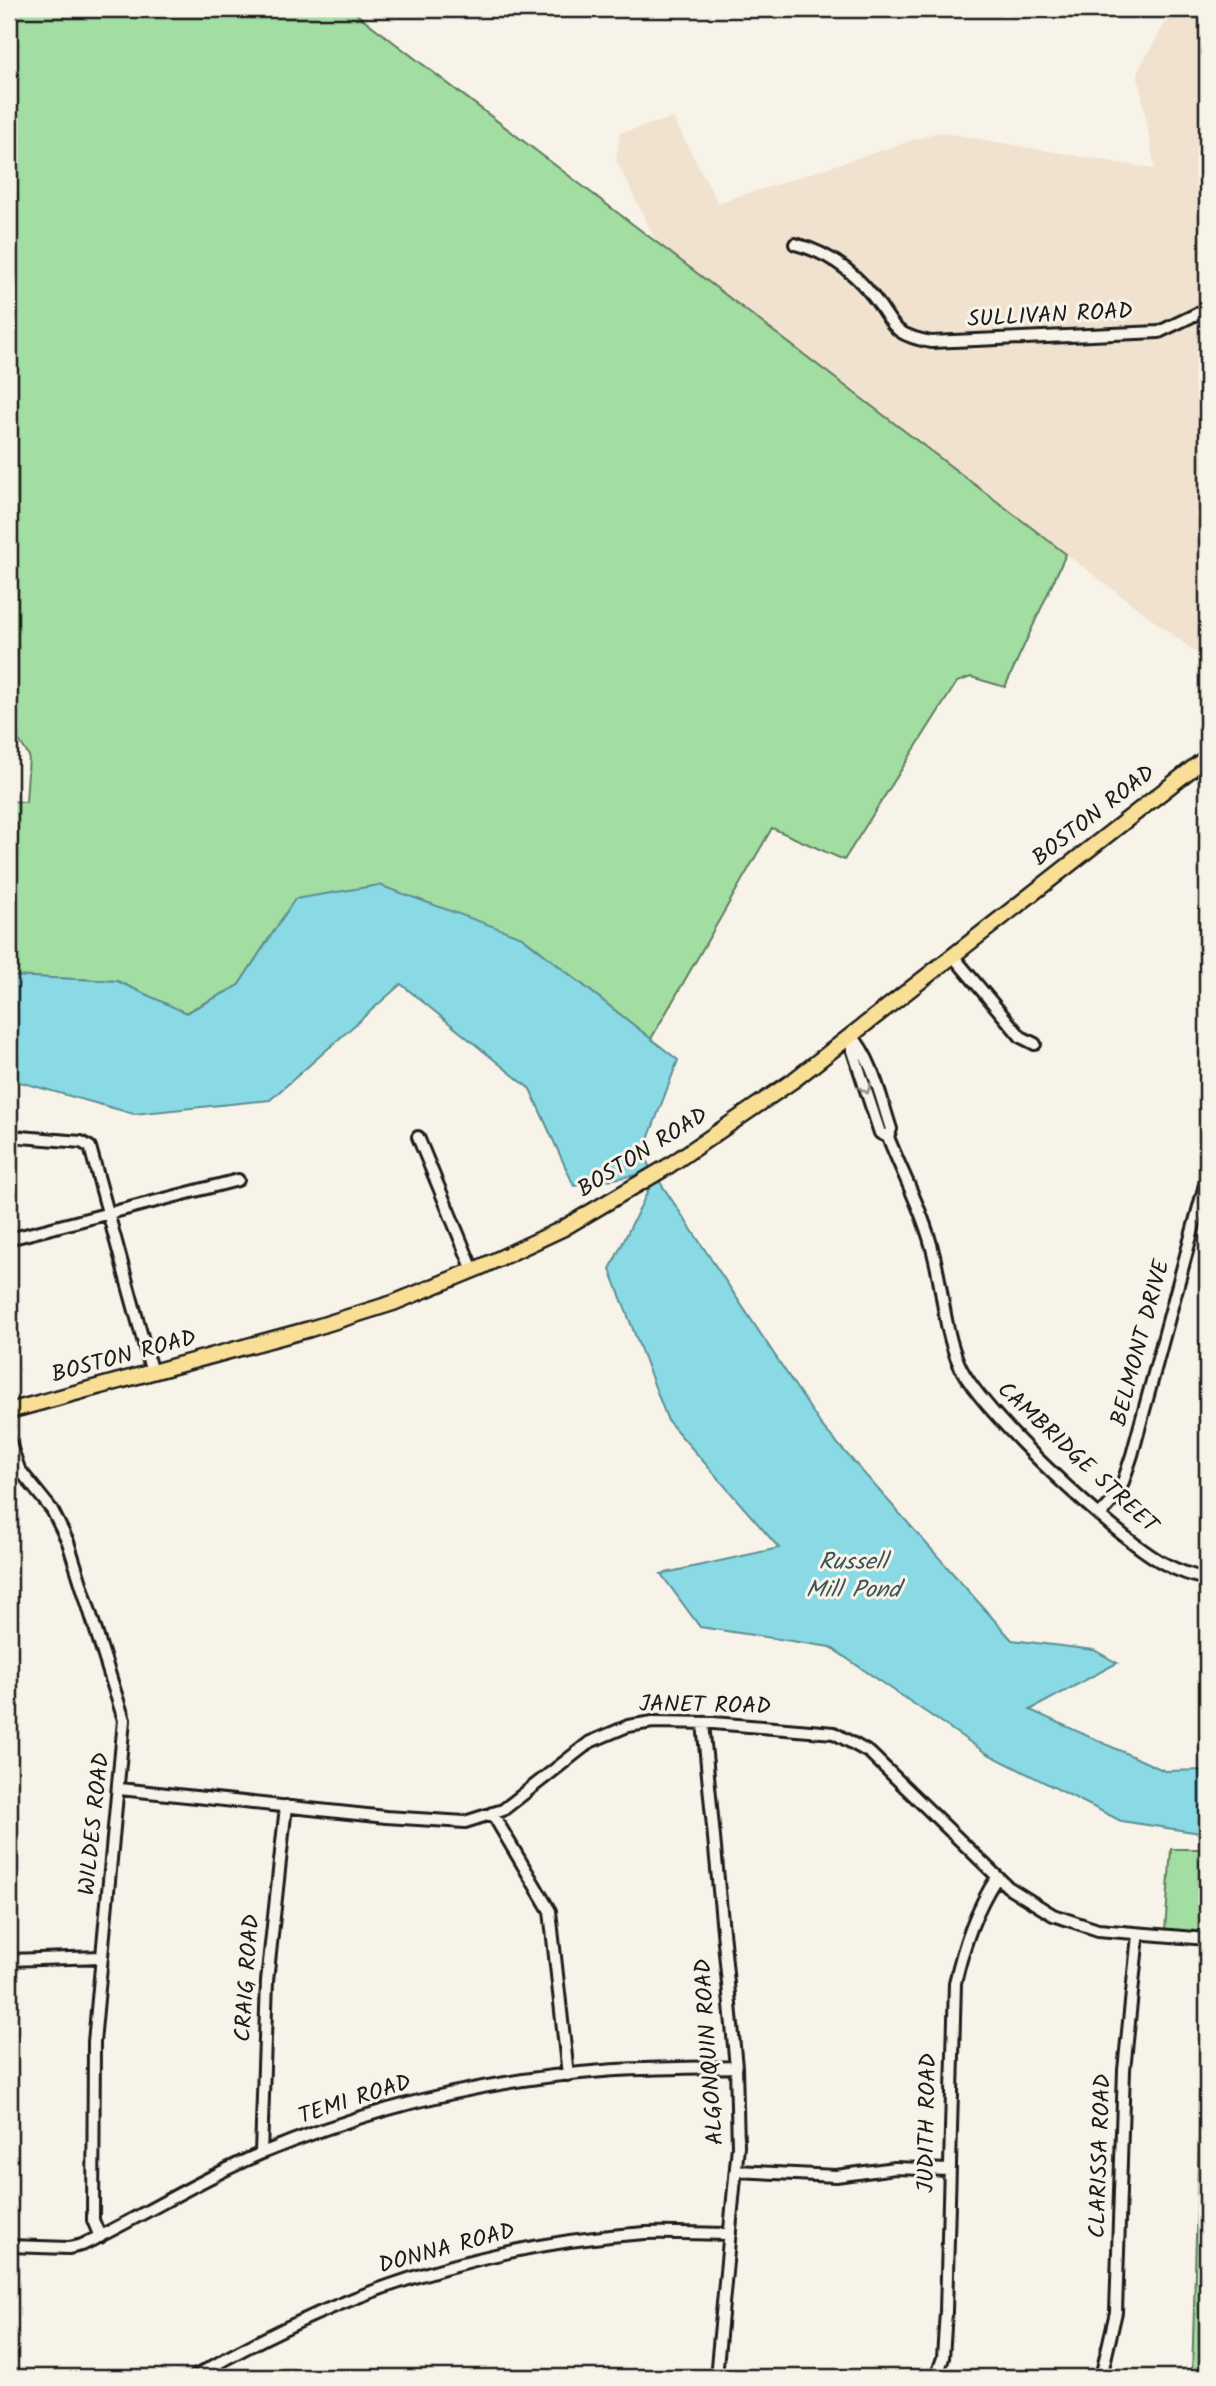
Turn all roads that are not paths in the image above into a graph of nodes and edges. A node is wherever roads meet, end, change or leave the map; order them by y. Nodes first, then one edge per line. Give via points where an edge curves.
1 (795, 244) dead end
2 (1207, 309) edge
3 (1207, 757) edge
4 (953, 956) junction
5 (851, 1035) junction
6 (1035, 1044) dead end
7 (9, 1136) edge
8 (418, 1136) dead end
9 (1207, 1177) edge
10 (238, 1180) dead end
11 (110, 1212) junction
12 (9, 1239) edge
13 (473, 1270) junction
14 (152, 1373) junction
15 (9, 1411) edge
16 (9, 1440) edge
17 (1101, 1514) junction
18 (1207, 1579) edge
19 (703, 1723) junction
20 (120, 1788) junction
21 (286, 1806) junction
22 (492, 1813) junction
23 (997, 1877) junction
24 (1138, 1935) junction
25 (1207, 1939) edge
26 (102, 1957) junction
27 (9, 1960) edge
28 (736, 2067) junction
29 (568, 2075) junction
30 (261, 2153) junction
31 (949, 2170) junction
32 (736, 2171) junction
33 (730, 2234) junction
34 (100, 2237) junction
35 (9, 2246) edge
36 (194, 2377) edge
37 (716, 2377) edge
38 (936, 2377) edge
39 (1101, 2377) edge

1 - 2 street, SULLIVAN ROAD via 816,250 856,277 894,328 932,342 1159,331
3 - 4 main road, BOSTON ROAD
4 - 5 main road, BOSTON ROAD
4 - 6 street via 1021,1037
5 - 13 main road, BOSTON ROAD via 745,1115 656,1174 562,1229
5 - 17 street, CAMBRIDGE STREET via 861,1045 872,1072 891,1129 888,1137 934,1252 959,1366 979,1397 1012,1432
7 - 11 street via 81,1142 90,1147
8 - 13 street
9 - 17 street, BELMONT DRIVE via 1132,1455 1119,1494
10 - 11 street
11 - 12 street
11 - 14 street
13 - 14 main road, BOSTON ROAD via 326,1325
14 - 15 main road, BOSTON ROAD
16 - 20 street, WILDES ROAD via 19,1469 52,1510 68,1542 116,1686 124,1720
17 - 18 street, CAMBRIDGE STREET via 1162,1563
19 - 22 street, JANET ROAD via 628,1726 590,1742 503,1810
19 - 23 street, JANET ROAD via 834,1733 870,1753
19 - 28 street, ALGONQUIN ROAD
20 - 21 street, JANET ROAD
20 - 26 street, WILDES ROAD
21 - 22 street, JANET ROAD via 429,1821 465,1822
21 - 30 street, CRAIG ROAD via 267,1981
22 - 29 street via 550,1911
23 - 24 street, JANET ROAD via 1053,1915 1098,1930
23 - 31 street, JUDITH ROAD via 964,1943 955,1983
24 - 25 street, JANET ROAD
24 - 39 street, CLARISSA ROAD via 1123,2096 1116,2312
26 - 27 street
26 - 34 street, WILDES ROAD via 92,2110 93,2220
28 - 29 street, TEMI ROAD
28 - 32 street, ALGONQUIN ROAD
29 - 30 street, TEMI ROAD via 438,2096
30 - 34 street, TEMI ROAD
31 - 32 street via 895,2168 836,2176
31 - 38 street, JUDITH ROAD via 943,2358
32 - 33 street, ALGONQUIN ROAD
33 - 36 street, DONNA ROAD via 647,2233 575,2240 414,2275 312,2315
33 - 37 street, ALGONQUIN ROAD
34 - 35 street, TEMI ROAD via 69,2248

